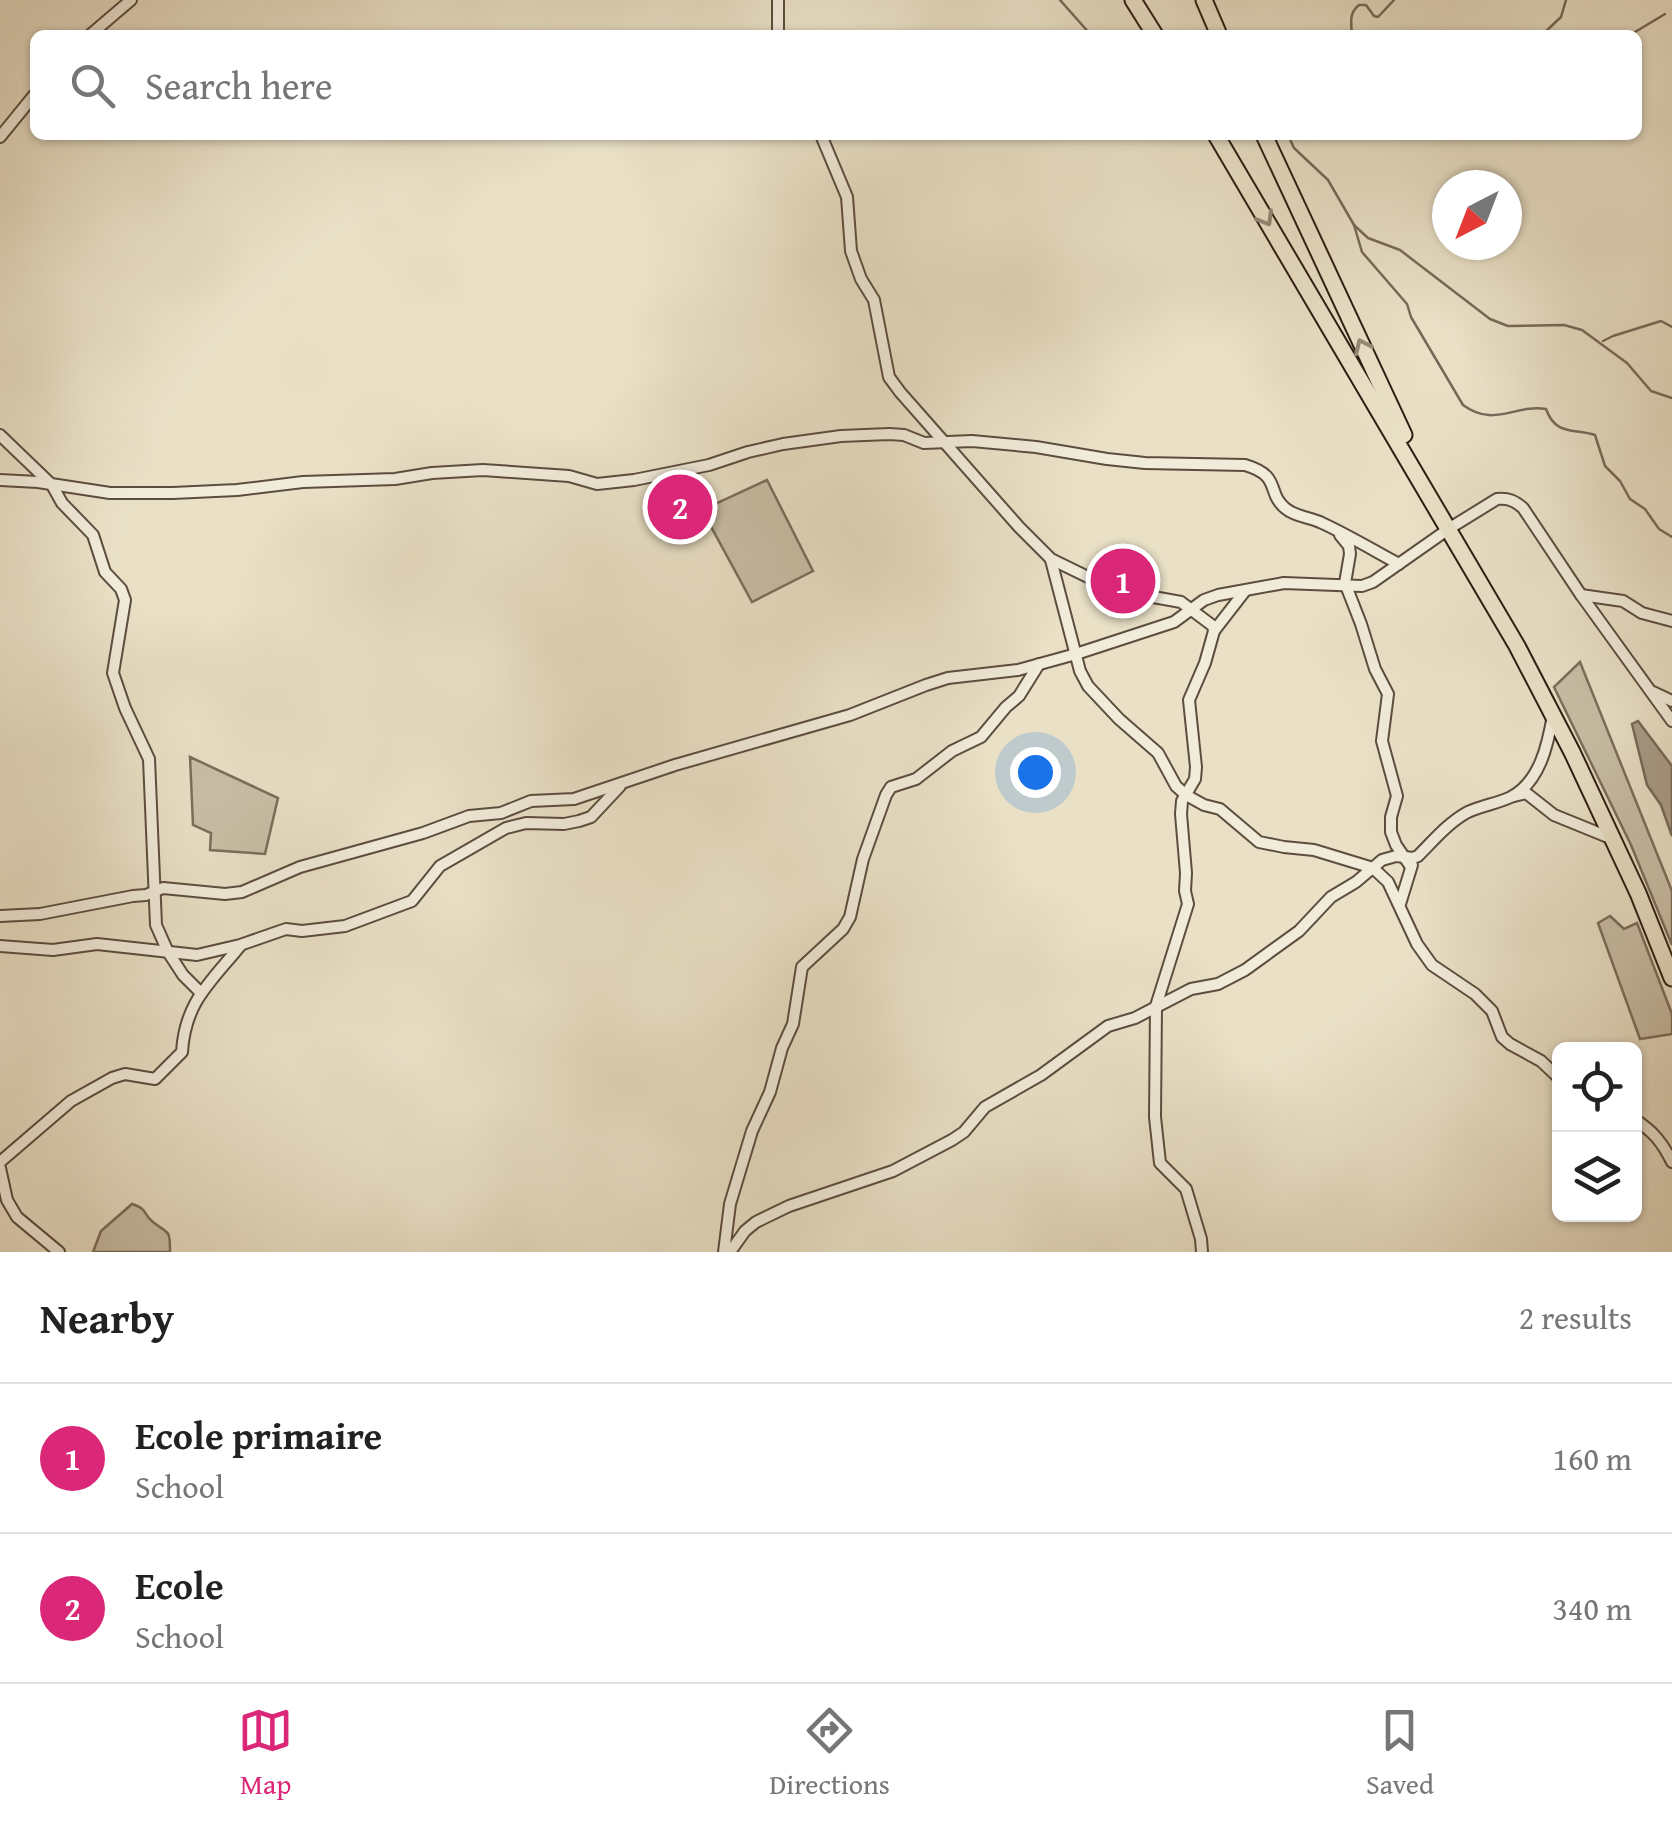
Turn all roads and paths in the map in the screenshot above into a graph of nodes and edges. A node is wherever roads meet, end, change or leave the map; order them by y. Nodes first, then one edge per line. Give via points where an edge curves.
1 (131, 0) edge
2 (778, 0) edge
3 (1133, 0) edge
4 (1204, 0) edge
5 (96, 30) edge
6 (778, 30) edge
7 (1152, 30) edge
8 (1217, 30) edge
9 (30, 100) edge
10 (0, 137) edge
11 (823, 140) edge
12 (1219, 140) edge
13 (1266, 140) edge
14 (0, 435) edge
15 (944, 442) junction
16 (0, 480) edge
17 (52, 485) junction
18 (1450, 528) junction
19 (1336, 531) junction
20 (1051, 558) junction
21 (1398, 564) junction
22 (1346, 586) junction
23 (1246, 590) junction
24 (1581, 595) junction
25 (1192, 609) junction
26 (1672, 621) edge
27 (1214, 631) junction
28 (1076, 654) junction
29 (1040, 663) junction
30 (1652, 692) junction
31 (1672, 701) edge
32 (1553, 714) junction
33 (1672, 721) edge
34 (624, 782) junction
35 (1186, 795) junction
36 (1513, 796) junction
37 (1612, 839) junction
38 (1418, 856) junction
39 (1404, 857) junction
40 (1373, 868) junction
41 (1411, 868) junction
42 (154, 892) junction
43 (1400, 904) junction
44 (0, 916) edge
45 (240, 945) junction
46 (0, 946) edge
47 (168, 952) junction
48 (1672, 978) edge
49 (201, 993) junction
50 (1156, 1006) junction
51 (1552, 1071) edge
52 (1642, 1124) edge
53 (1672, 1162) edge
54 (0, 1165) edge
55 (59, 1252) edge
56 (727, 1252) edge
57 (1202, 1252) edge

1 - 5 street
2 - 6 street
3 - 7 main road
4 - 8 main road
9 - 10 street
11 - 15 street via 847,197 852,251 874,300 890,377
12 -> 18 main road
18 -> 13 main road
14 - 17 street
15 - 17 street via 841,436 598,484 483,470 173,493
15 - 19 street via 1036,446 1145,463 1245,464 1267,476 1290,512
15 - 20 street
16 - 17 street
17 - 42 street via 93,535 105,572 122,589 113,674 149,759
18 - 21 street
18 - 24 street via 1498,499 1515,501
18 - 32 main road
19 - 21 street
19 - 22 street via 1350,546
20 - 25 street via 1131,594
20 - 28 street
21 - 22 street via 1373,582
22 - 23 street via 1295,583
22 - 39 street via 1388,694 1382,741 1396,796 1391,832
23 - 25 street
23 - 27 street
24 - 26 street via 1623,601
24 - 30 street
25 - 27 street
25 - 28 street via 1174,622
27 - 35 street via 1189,700 1196,778
28 - 29 street
28 - 35 street via 1088,686 1158,753
29 - 34 street via 937,682
29 - 56 street via 982,737 886,796 850,917 802,967 792,1024 730,1204
30 - 31 street
30 - 33 street
32 - 36 street via 1544,753
32 - 37 main road
34 - 42 street via 469,816 300,867 242,892
34 - 45 street via 591,817 506,828 440,866 412,901 345,926 286,929
35 - 40 street via 1220,809 1259,842
35 - 50 street via 1181,814 1188,904
36 - 37 street via 1526,793 1554,815
36 - 38 street via 1452,822
37 - 48 main road
38 - 39 street
38 - 41 street
39 - 40 street
39 - 41 street
40 - 43 street
40 - 50 street via 1245,970
41 - 43 street
42 - 44 street
42 - 47 street via 156,925
43 - 51 street via 1432,965 1492,1011 1510,1044
45 - 47 street via 197,956
45 - 49 street
46 - 47 street via 53,950 97,944
47 - 49 street
49 - 54 street via 187,1018 182,1052 156,1078 112,1078 72,1101
50 - 56 street via 1102,1031 985,1108 952,1140 756,1222
50 - 57 street via 1157,1152 1186,1189
52 - 53 street via 1661,1140
54 - 55 street via 17,1216

